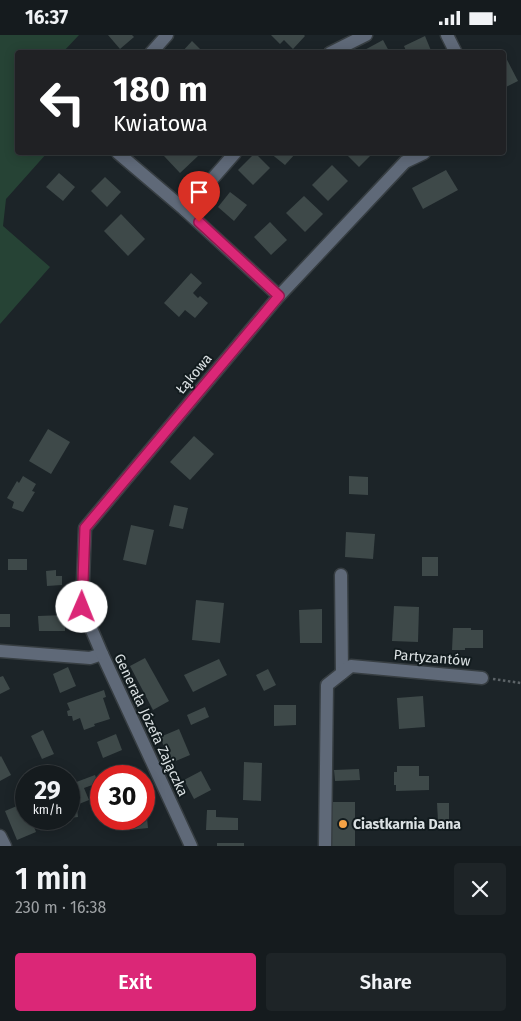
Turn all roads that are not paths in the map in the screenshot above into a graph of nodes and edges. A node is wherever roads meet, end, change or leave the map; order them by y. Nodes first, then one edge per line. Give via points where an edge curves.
1 (167, 35) edge
2 (366, 35) edge
3 (448, 35) edge
4 (154, 50) edge
5 (336, 50) edge
6 (455, 50) edge
7 (120, 155) edge
8 (233, 155) edge
9 (420, 155) edge
10 (185, 209) junction
11 (279, 296) junction
12 (341, 575) dead end
13 (0, 651) edge
14 (102, 655) junction
15 (342, 673) junction
16 (482, 678) road end
17 (0, 836) edge
18 (5, 846) edge
19 (191, 846) edge
20 (324, 846) edge

1 - 4 street
2 - 5 street
3 - 6 street
7 - 10 street
8 - 10 street
9 - 11 street, Łąkowa via 405,162
10 - 11 street
11 - 14 street, Łąkowa via 85,528 82,607
12 - 15 street
13 - 14 street, Generała Józefa Zajączka via 90,658
14 - 19 street, Generała Józefa Zajączka
15 - 16 street, Partyzantów via 350,666
15 - 20 street via 327,685
17 - 18 street

